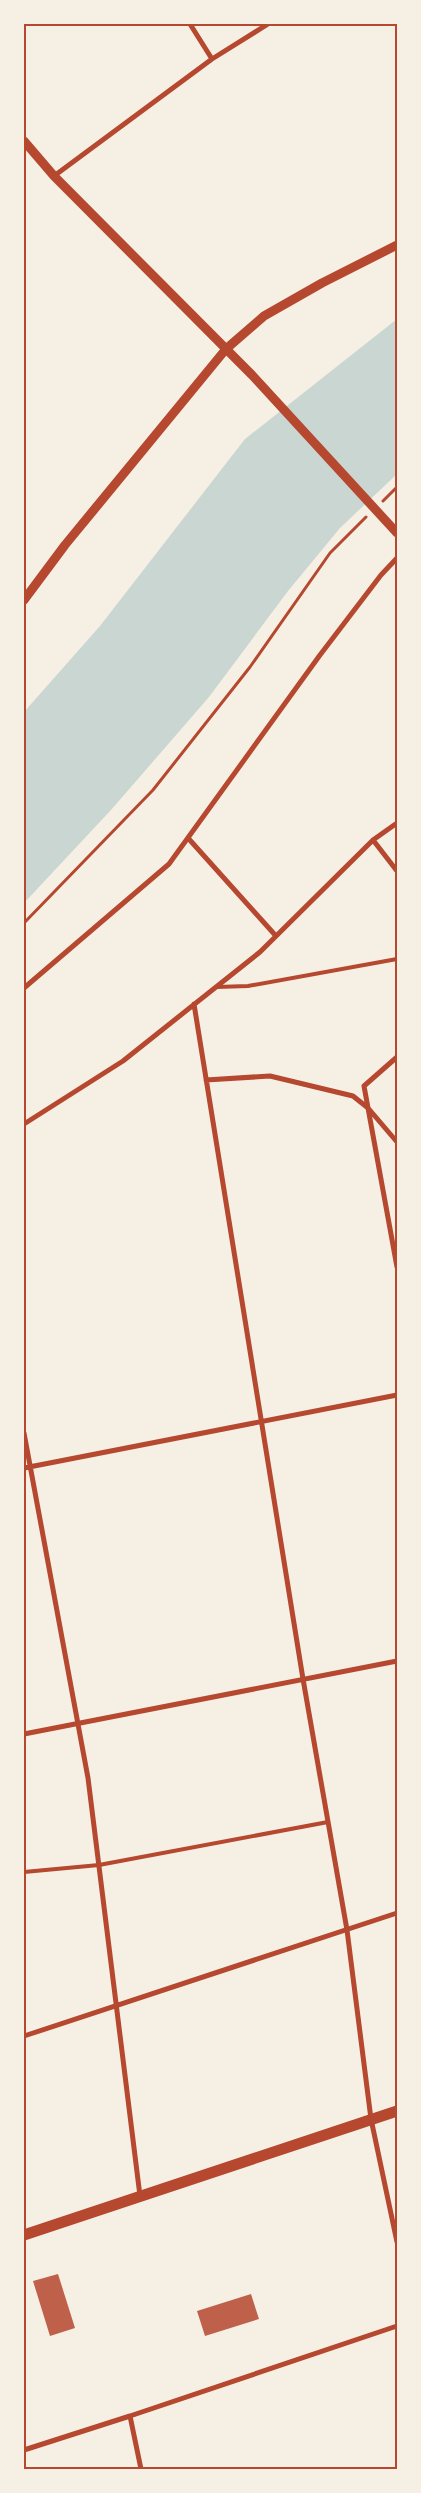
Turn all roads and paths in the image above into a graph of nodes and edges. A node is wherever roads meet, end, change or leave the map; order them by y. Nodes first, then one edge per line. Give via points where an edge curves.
1 (190, 24) edge
2 (268, 24) edge
3 (212, 60) junction
4 (24, 141) edge
5 (54, 176) junction
6 (397, 246) edge
7 (226, 349) junction
8 (397, 487) edge
9 (376, 508) dead end
10 (369, 515) dead end
11 (397, 533) edge
12 (397, 558) edge
13 (24, 600) edge
14 (397, 823) edge
15 (188, 838) junction
16 (373, 840) junction
17 (397, 871) edge
18 (24, 923) edge
19 (276, 936) junction
20 (397, 959) edge
21 (215, 987) junction
22 (24, 988) edge
23 (194, 1004) junction
24 (397, 1058) edge
25 (206, 1080) junction
26 (368, 1108) junction
27 (24, 1124) edge
28 (397, 1142) edge
29 (397, 1268) edge
30 (397, 1395) edge
31 (262, 1420) junction
32 (24, 1434) edge
33 (27, 1467) edge
34 (397, 1661) edge
35 (303, 1679) junction
36 (77, 1723) junction
37 (24, 1734) edge
38 (328, 1822) junction
39 (99, 1865) junction
40 (24, 1872) edge
41 (397, 1913) edge
42 (347, 1930) junction
43 (117, 2005) junction
44 (24, 2036) edge
45 (397, 2111) edge
46 (371, 2119) junction
47 (140, 2196) junction
48 (24, 2235) edge
49 (397, 2242) edge
50 (397, 2326) edge
51 (130, 2416) junction
52 (24, 2450) edge
53 (141, 2469) edge

1 - 3 street
2 - 3 street
3 - 5 street
4 - 5 street
5 - 7 street
6 - 7 street via 264,316
7 - 11 street
7 - 13 street via 65,545
8 - 9 path
10 - 18 path via 330,553 250,667 153,790
12 - 15 street via 320,656
14 - 16 street
15 - 19 street
15 - 22 street via 169,864
16 - 17 street
16 - 19 street
19 - 21 street
20 - 21 lane via 248,986
21 - 23 street
23 - 25 street
23 - 27 street via 123,1061
24 - 26 street via 364,1086
25 - 26 street via 270,1076 353,1096
25 - 31 street
26 - 28 street
26 - 29 street
30 - 31 street
31 - 33 street
31 - 35 street
32 - 33 street
33 - 36 street
34 - 35 street
35 - 36 street
35 - 38 street
36 - 37 street
36 - 39 street
38 - 39 lane
38 - 42 street
39 - 40 lane
39 - 43 street
41 - 42 street
42 - 43 street
42 - 46 street
43 - 44 street
43 - 47 street
45 - 46 main road
46 - 47 main road
46 - 49 street
47 - 48 main road
50 - 51 street
51 - 52 street
51 - 53 street

